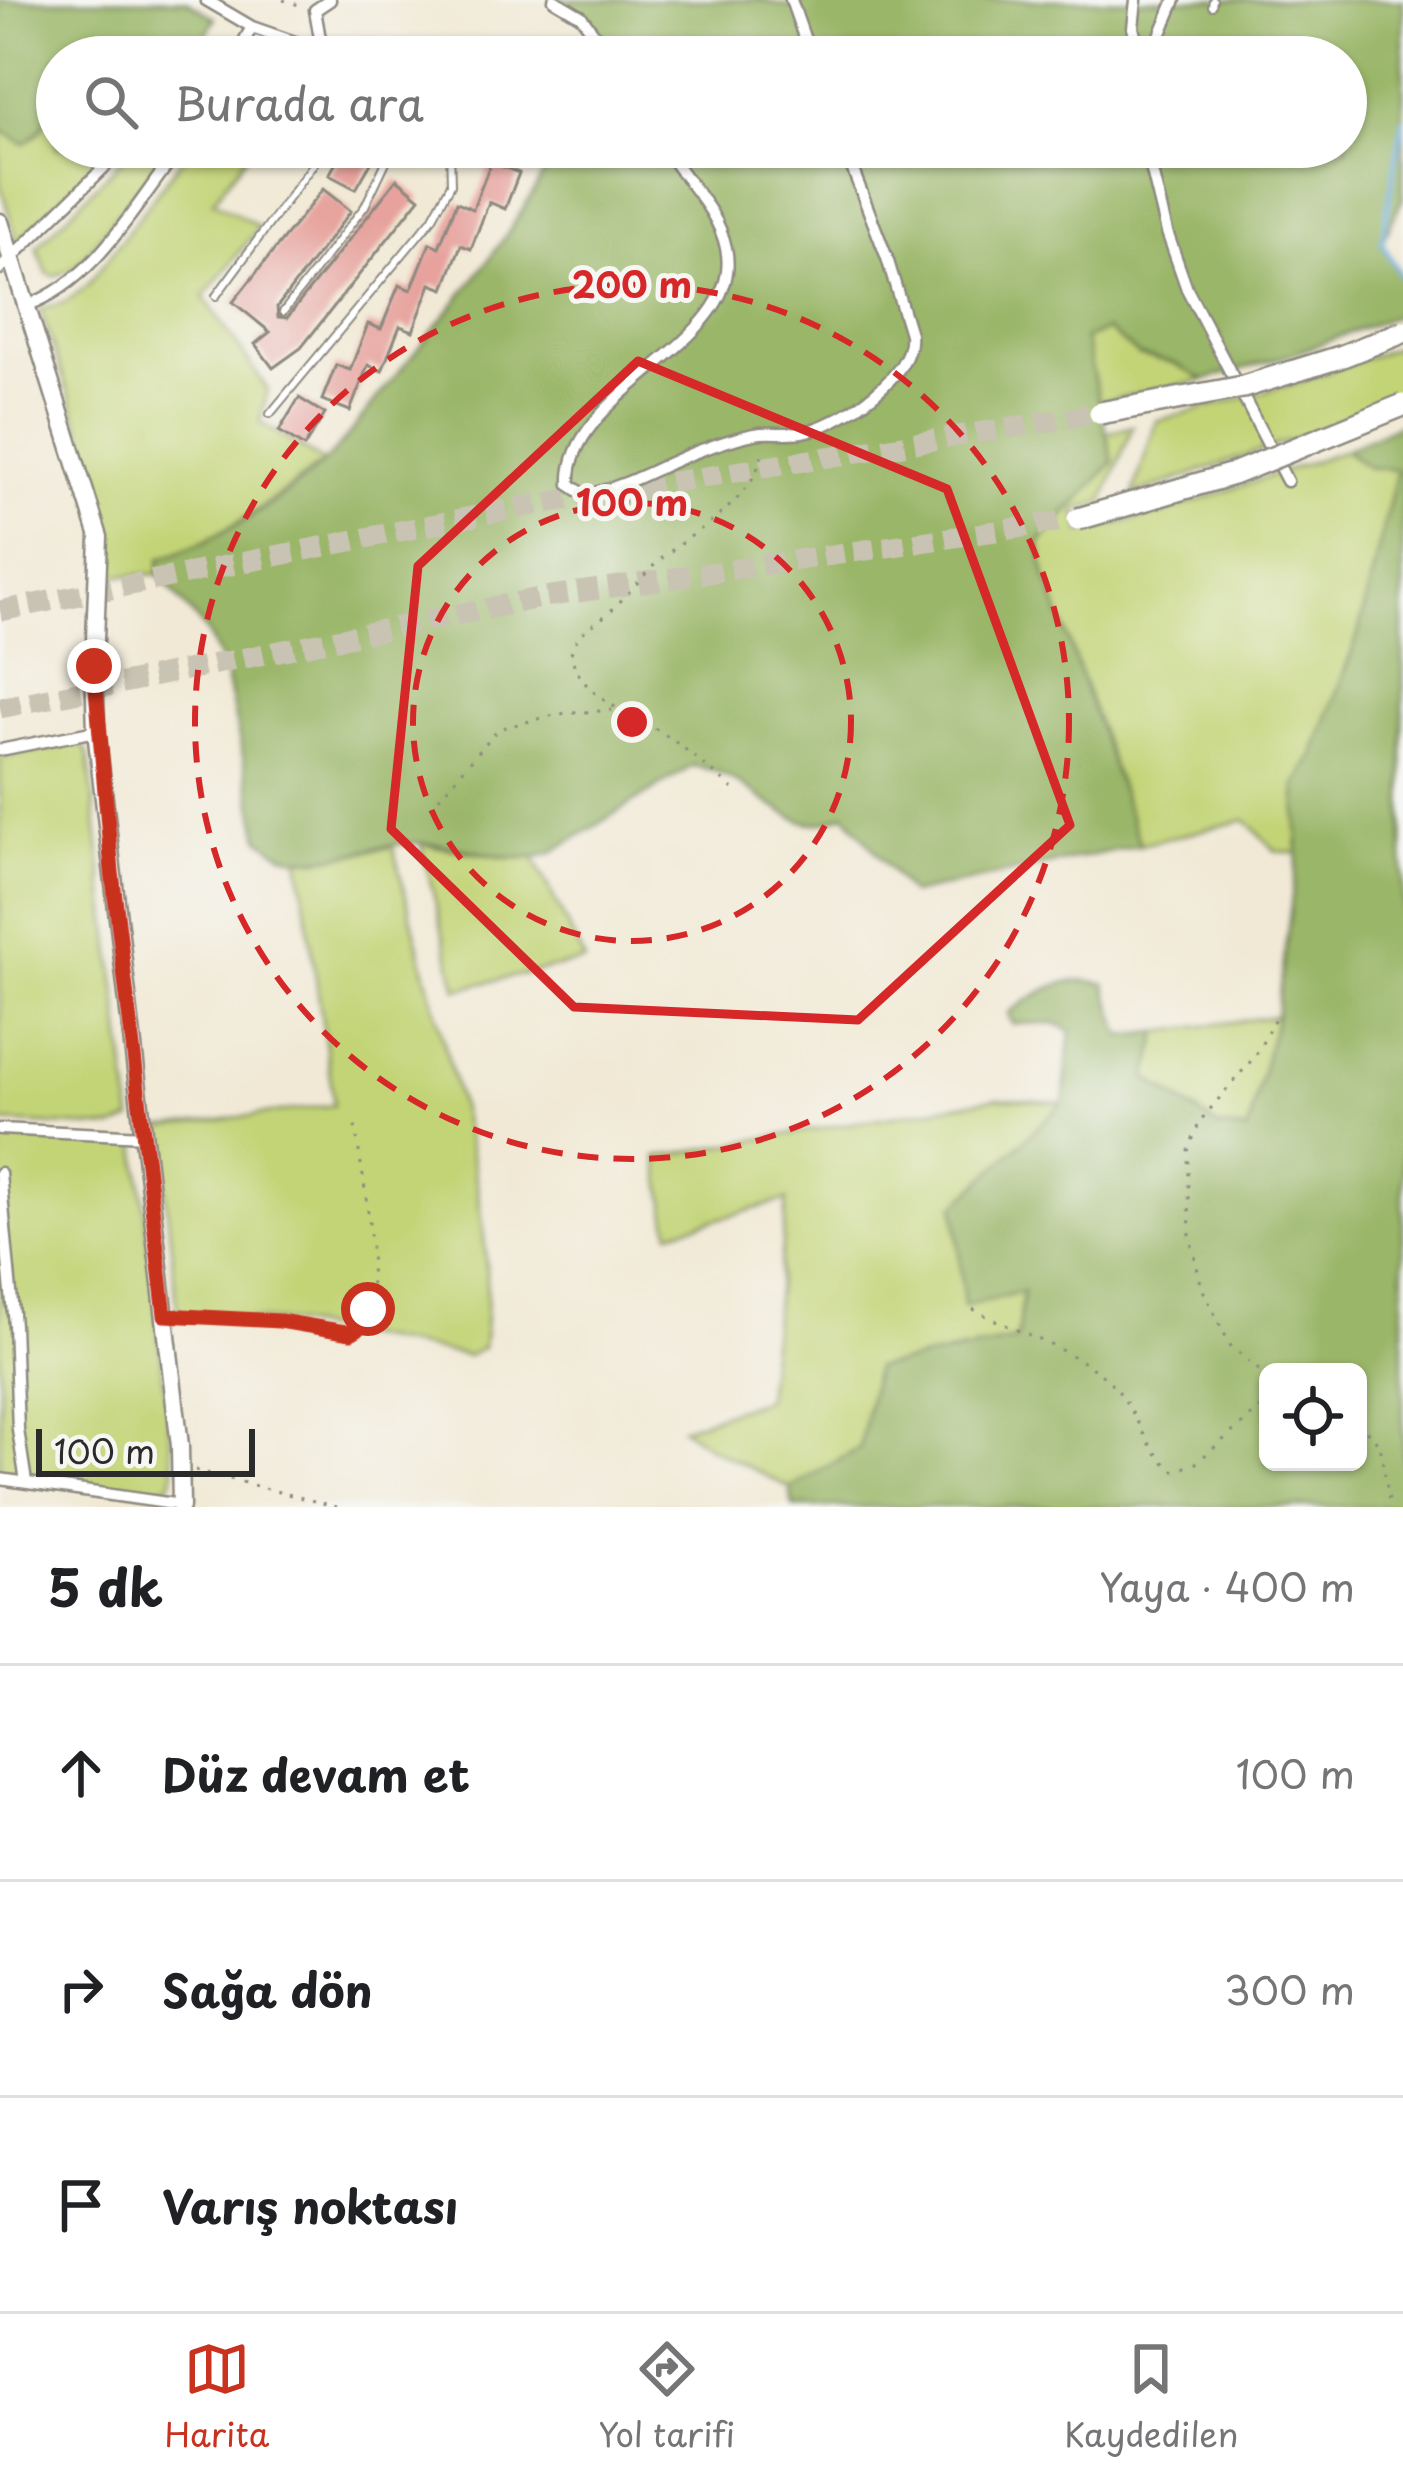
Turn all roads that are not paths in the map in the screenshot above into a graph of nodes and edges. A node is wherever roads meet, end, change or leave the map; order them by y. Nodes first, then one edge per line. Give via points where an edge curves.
1 (206, 0) edge
2 (330, 0) edge
3 (554, 0) edge
4 (791, 0) edge
5 (1136, 0) edge
6 (1174, 0) edge
7 (252, 27) junction
8 (247, 36) edge
9 (279, 36) edge
10 (320, 36) edge
11 (595, 36) edge
12 (804, 36) edge
13 (1134, 36) edge
14 (1159, 36) edge
15 (104, 168) edge
16 (165, 168) edge
17 (310, 168) edge
18 (383, 168) edge
19 (451, 168) edge
20 (679, 168) edge
21 (852, 168) edge
22 (1151, 168) edge
23 (0, 222) edge
24 (7, 265) edge
25 (216, 296) dead end
26 (28, 305) junction
27 (284, 312) dead end
28 (1403, 332) edge
29 (1403, 405) edge
30 (1100, 413) tunnel mouth
31 (270, 414) dead end
32 (1287, 481) dead end
33 (1078, 519) tunnel mouth
34 (96, 731) junction
35 (0, 750) edge
36 (0, 1130) edge
37 (144, 1136) junction
38 (0, 1173) edge
39 (0, 1479) edge
40 (26, 1482) junction
41 (181, 1506) edge

1 - 7 street
2 - 10 street via 315,10
3 - 11 street
4 - 12 street
5 - 13 street
6 - 14 street
7 - 8 street
7 - 9 street
15 - 24 street
16 - 26 street via 80,276
17 - 25 lane
18 - 27 lane via 365,206
19 - 31 lane via 432,219
20 - 21 street via 719,225 728,277 694,328 586,436 570,485 585,495 681,457 843,416 901,369 911,346
22 - 32 street via 1187,289
23 - 24 street
24 - 26 street
26 - 34 street via 99,537
28 - 30 highway, bridge via 1243,387
29 - 33 highway, bridge via 1233,474
34 - 35 street
34 - 37 street
36 - 37 street
37 - 41 street
38 - 40 street
39 - 40 street
40 - 41 street

